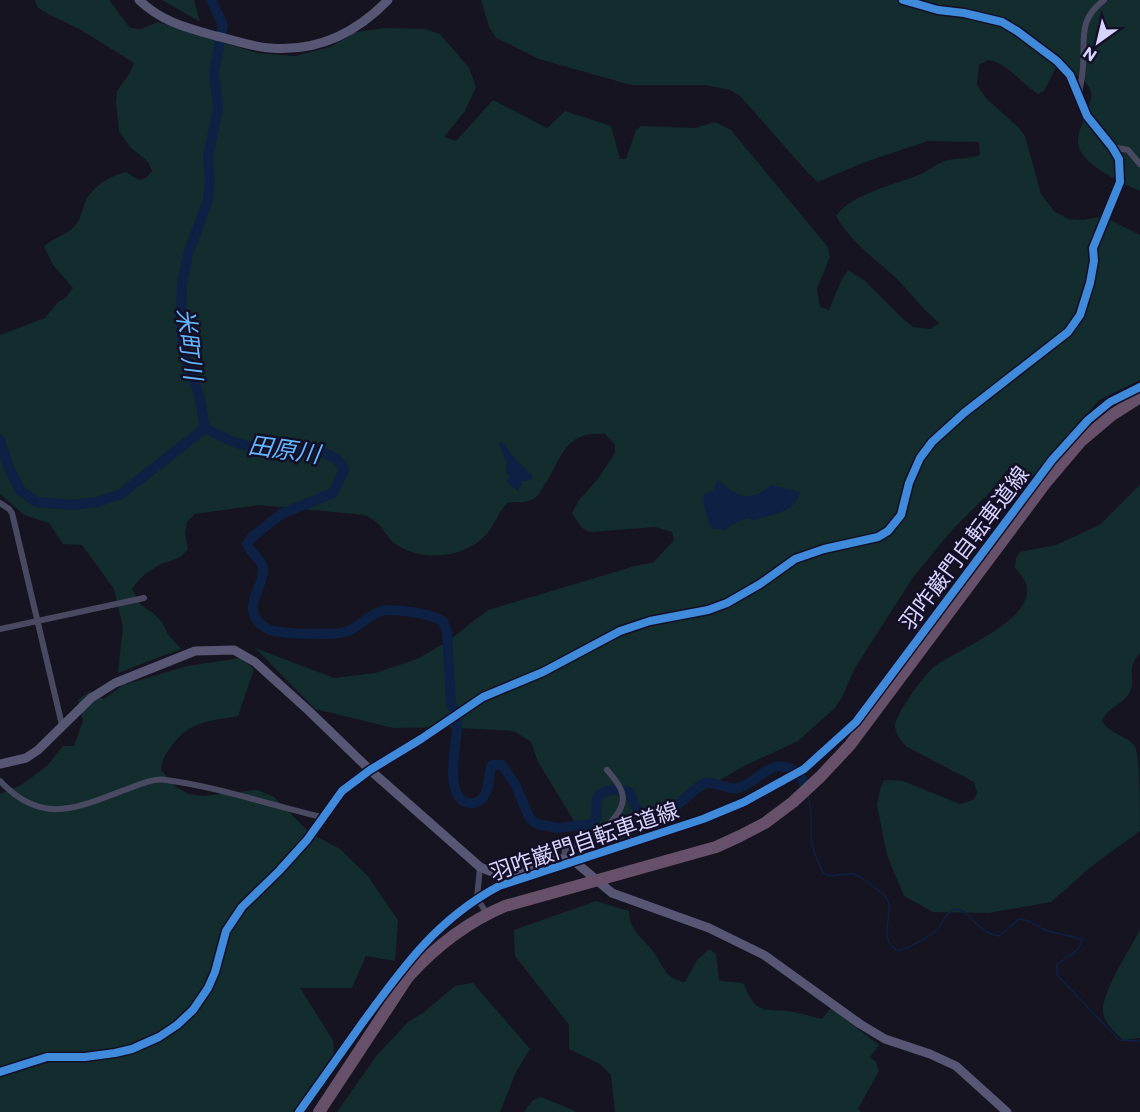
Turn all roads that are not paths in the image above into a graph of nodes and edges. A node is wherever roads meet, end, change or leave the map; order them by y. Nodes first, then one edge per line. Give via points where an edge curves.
1 (139, 0) edge
2 (388, 0) edge
3 (903, 0) edge
4 (1104, 0) edge
5 (1079, 95) junction
6 (1112, 147) junction
7 (1140, 164) edge
8 (1140, 397) edge
9 (0, 503) edge
10 (144, 598) dead end
11 (38, 620) junction
12 (0, 629) edge
13 (62, 724) junction
14 (0, 764) edge
15 (370, 770) junction
16 (607, 770) dead end
17 (0, 782) edge
18 (322, 817) junction
19 (564, 859) junction
20 (480, 867) junction
21 (596, 879) junction
22 (488, 914) junction
23 (0, 1072) edge
24 (319, 1112) edge
25 (1007, 1112) edge

1 - 2 street via 179,27 268,48 316,45 350,31
3 - 5 street via 1002,22 1058,63 1070,75
4 - 5 street via 1085,23
5 - 6 street via 1087,116
6 - 7 street via 1128,150
6 - 15 street via 1119,159 1120,182 1093,248 1090,283 1080,315 1063,338 932,442 909,483 901,515 888,531 795,560 727,603 620,631 543,672 483,697
8 - 21 highway via 1112,415 1073,450 850,745 793,802 765,823 716,847
9 - 11 street via 12,513
10 - 11 street
11 - 12 street
11 - 13 street
13 - 14 street via 26,758
13 - 15 street via 115,683 195,651 228,649 255,662
15 - 18 street via 342,792
15 - 20 street
16 - 19 street via 619,784 624,799 620,813 591,842 565,849
17 - 18 street via 26,802 46,809 76,807 144,783 168,780
18 - 23 street via 307,840 242,907 226,931 208,988 194,1010 177,1025 124,1051 47,1057
19 - 20 street via 554,858 509,873
19 - 21 street via 574,861
20 - 22 street via 477,898
21 - 22 highway
21 - 25 street via 612,892 709,928 764,955 873,1033 956,1066
22 - 24 highway via 445,941 408,977

